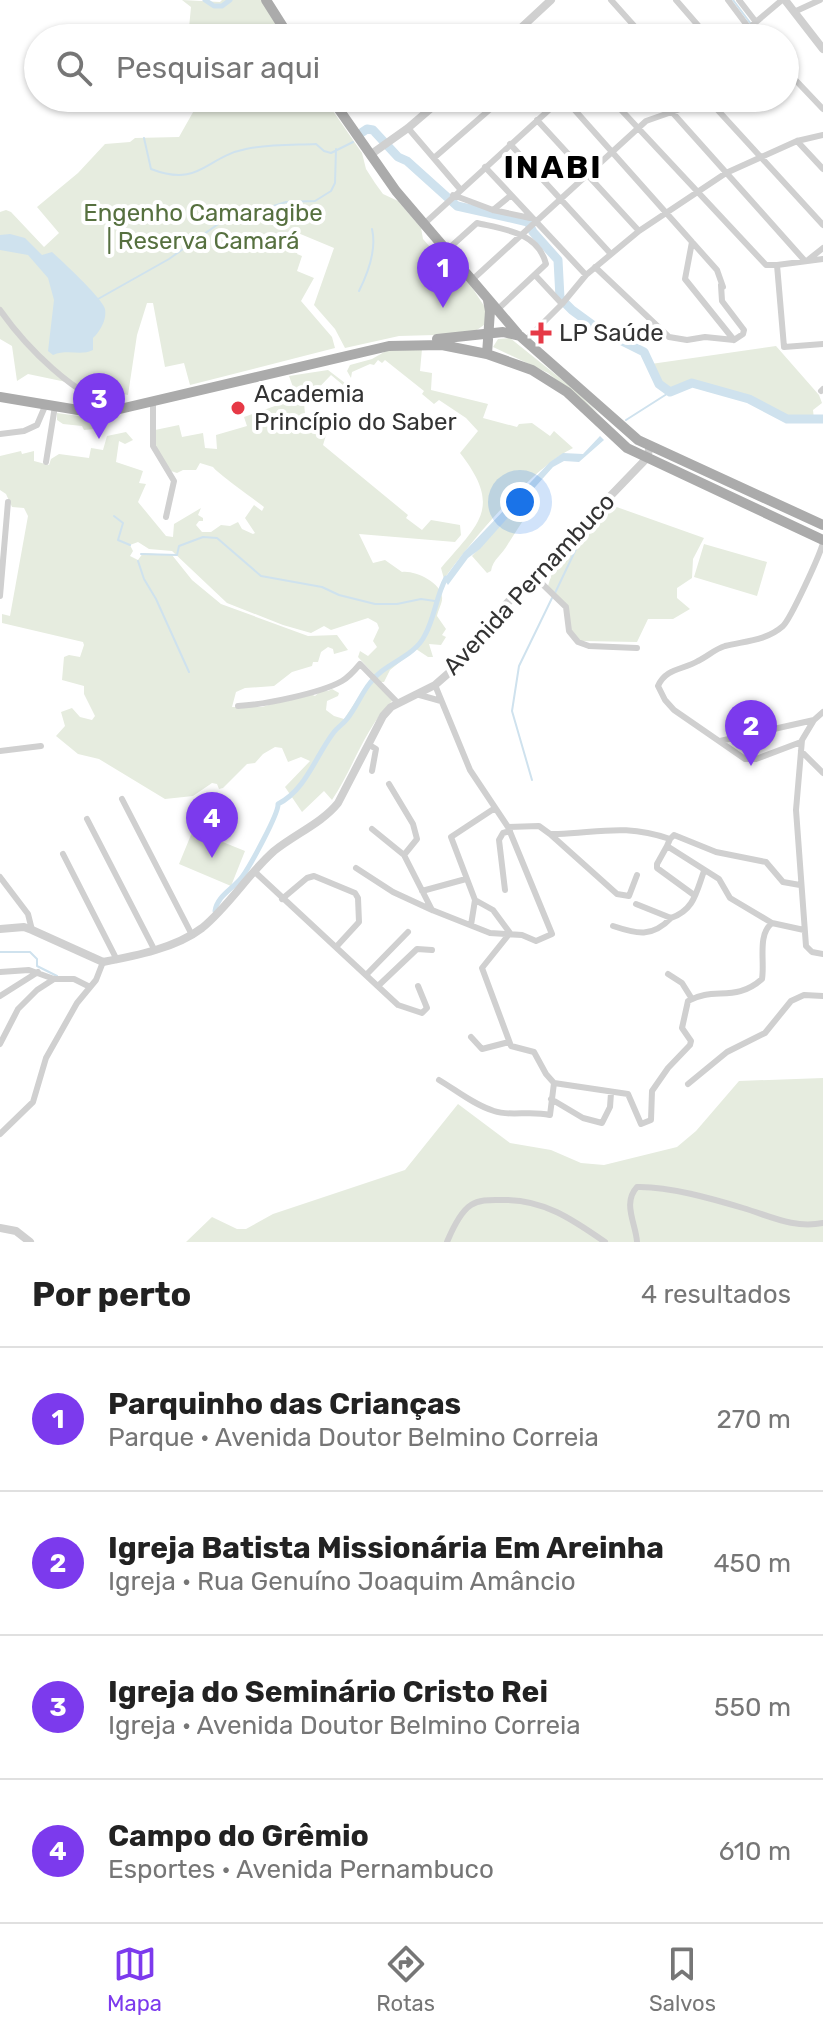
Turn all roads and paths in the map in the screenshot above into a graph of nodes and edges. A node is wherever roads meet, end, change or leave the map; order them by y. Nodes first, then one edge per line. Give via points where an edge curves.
1 (266, 0) edge
2 (551, 0) edge
3 (611, 0) edge
4 (676, 0) edge
5 (728, 0) edge
6 (739, 0) edge
7 (784, 0) edge
8 (820, 0) edge
9 (794, 12) junction
10 (281, 24) edge
11 (524, 24) edge
12 (632, 24) edge
13 (697, 24) edge
14 (750, 24) edge
15 (751, 24) edge
16 (754, 24) edge
17 (822, 45) edge
18 (799, 84) edge
19 (823, 109) edge
20 (340, 112) edge
21 (427, 112) edge
22 (487, 112) edge
23 (546, 112) edge
24 (576, 112) edge
25 (623, 112) edge
26 (672, 112) joint
27 (720, 112) edge
28 (537, 120) junction
29 (408, 128) junction
30 (638, 128) junction
31 (823, 135) edge
32 (797, 141) junction
33 (510, 144) junction
34 (612, 152) junction
35 (368, 153) junction
36 (435, 157) junction
37 (762, 158) junction
38 (485, 167) junction
39 (823, 169) edge
40 (726, 173) junction
41 (586, 175) junction
42 (460, 189) junction
43 (697, 192) junction
44 (510, 196) junction
45 (450, 198) junction
46 (560, 199) junction
47 (493, 210) junction
48 (667, 213) junction
49 (532, 223) junction
50 (424, 224) junction
51 (823, 225) edge
52 (639, 231) junction
53 (523, 234) junction
54 (692, 242) junction
55 (823, 248) edge
56 (447, 250) junction
57 (610, 253) junction
58 (823, 259) edge
59 (806, 260) junction
60 (777, 265) junction
61 (595, 267) junction
62 (535, 275) junction
63 (586, 275) junction
64 (472, 280) junction
65 (487, 299) junction
66 (564, 302) junction
67 (0, 310) edge
68 (497, 310) junction
69 (488, 335) junction
70 (522, 338) junction
71 (734, 340) junction
72 (823, 344) edge
73 (487, 354) junction
74 (260, 375) junction
75 (0, 397) edge
76 (153, 403) junction
77 (50, 405) junction
78 (126, 410) junction
79 (0, 434) edge
80 (650, 446) junction
81 (647, 458) junction
82 (46, 462) dead end
83 (8, 502) dead end
84 (166, 517) dead end
85 (823, 525) edge
86 (823, 542) edge
87 (3, 546) edge
88 (533, 575) junction
89 (0, 596) edge
90 (637, 648) dead end
91 (435, 685) junction
92 (416, 694) junction
93 (441, 701) junction
94 (398, 703) junction
95 (238, 706) dead end
96 (823, 712) edge
97 (814, 720) junction
98 (719, 740) junction
99 (801, 742) junction
100 (368, 744) junction
101 (41, 746) dead end
102 (0, 751) edge
103 (801, 751) junction
104 (372, 771) dead end
105 (823, 773) edge
106 (389, 784) dead end
107 (122, 799) dead end
108 (495, 808) junction
109 (87, 819) dead end
110 (372, 829) dead end
111 (509, 829) junction
112 (550, 834) junction
113 (670, 840) junction
114 (63, 854) dead end
115 (404, 855) junction
116 (356, 868) dead end
117 (704, 871) junction
118 (255, 872) junction
119 (637, 875) dead end
120 (0, 877) edge
121 (466, 879) junction
122 (800, 889) junction
123 (505, 890) dead end
124 (422, 891) junction
125 (694, 895) junction
126 (282, 899) junction
127 (475, 900) junction
128 (636, 904) dead end
129 (432, 910) junction
130 (671, 918) junction
131 (772, 923) junction
132 (471, 925) junction
133 (613, 926) dead end
134 (0, 929) edge
135 (32, 930) junction
136 (804, 930) junction
137 (408, 932) dead end
138 (510, 933) junction
139 (192, 935) junction
140 (337, 946) junction
141 (154, 949) junction
142 (432, 950) dead end
143 (823, 954) edge
144 (117, 960) junction
145 (103, 962) junction
146 (0, 972) edge
147 (38, 972) junction
148 (668, 974) dead end
149 (366, 975) junction
150 (54, 979) junction
151 (378, 986) junction
152 (418, 986) dead end
153 (90, 987) junction
154 (0, 996) edge
155 (823, 996) edge
156 (692, 999) junction
157 (471, 1037) dead end
158 (509, 1042) junction
159 (1, 1043) edge
160 (1, 1052) edge
161 (439, 1080) dead end
162 (554, 1083) junction
163 (688, 1084) dead end
164 (611, 1093) junction
165 (551, 1099) junction
166 (0, 1134) edge
167 (823, 1223) edge
168 (0, 1228) edge
169 (30, 1242) edge
170 (447, 1242) edge
171 (605, 1242) edge
172 (637, 1242) edge

1 - 10 main road
2 - 11 street
3 - 12 street
4 - 13 street
5 - 14 street
6 - 15 street
7 - 9 street
7 - 16 street
8 - 9 street
9 - 17 street
18 - 19 street
20 - 35 main road
21 - 29 street
22 - 36 street
23 - 28 street
24 - 34 street
25 - 30 street
26 - 30 street
26 - 40 street
27 - 37 street
28 - 33 street
28 - 41 street
29 - 35 street
29 - 36 street
30 - 34 street
30 - 43 street
31 - 32 street
32 - 37 street
32 - 39 street
33 - 38 street
33 - 46 street
34 - 41 street
34 - 48 street
35 - 50 main road
36 - 42 street
37 - 40 street
37 - 51 street
38 - 42 street
38 - 44 street
40 - 43 street
40 - 59 street
41 - 46 street
41 - 52 street
42 - 45 street
43 - 48 street
43 - 60 street via 766,265
44 - 47 street
44 - 49 street
45 - 47 street
45 - 50 street
46 - 49 street
46 - 57 street
47 - 49 street
48 - 52 street
48 - 54 street
49 - 53 street
49 - 63 street
50 - 56 main road
52 - 57 street
53 - 56 street via 474,224
53 - 62 street via 547,261
53 - 64 street
54 - 71 street via 685,279
54 - 71 street via 717,270 722,301 744,332
55 - 59 street
56 - 64 main road
57 - 61 street
58 - 59 street
59 - 60 street
60 - 72 street via 784,347
61 - 63 street
61 - 71 street via 669,337
62 - 66 street
62 - 68 street
63 - 66 street
64 - 65 main road
65 - 68 main road
65 - 69 main road
66 - 70 street
67 - 78 street via 66,379 88,396
68 - 70 main road
69 - 70 main road via 503,332
69 - 73 main road
69 - 74 main road via 397,341
70 - 80 main road via 620,426
73 - 74 main road via 442,345 394,345
73 - 81 main road via 555,384 611,435
74 - 76 main road
75 - 77 main road
76 - 78 main road
76 - 84 street via 153,446 174,481
77 - 78 main road via 98,413
77 - 79 street via 37,425
77 - 82 street
80 - 81 street
80 - 85 main road
81 - 86 main road
81 - 88 street, Avenida Pernambuco
83 - 87 street
86 - 98 street via 781,628 751,642 721,647 659,682 674,710
87 - 89 street
88 - 90 street via 566,607 569,631 578,642
88 - 91 street, Avenida Pernambuco
91 - 92 street, Avenida Pernambuco
91 - 93 street
92 - 93 street
92 - 94 street, Avenida Pernambuco
93 - 108 street via 464,758
94 - 95 street via 360,664 330,686
94 - 100 street, Avenida Pernambuco via 383,716
96 - 97 street
97 - 98 street
97 - 99 street
98 - 99 street via 751,759
99 - 103 street
100 - 104 street via 376,749
100 - 118 street, Avenida Pernambuco via 329,814 281,846
101 - 102 street
103 - 105 street
103 - 122 street via 796,819
106 - 115 street via 417,839
107 - 139 street
108 - 111 street
108 - 121 street via 451,837
109 - 141 street
110 - 115 street
111 - 112 street via 539,826
111 - 123 street via 499,840
111 - 138 street via 552,934 536,941
112 - 113 street via 636,829
112 - 119 street via 617,894 629,896
113 - 117 street
113 - 122 street via 769,864 783,882
113 - 125 street via 657,868
114 - 144 street
115 - 124 street
116 - 129 street
117 - 125 street
117 - 131 street via 719,879 730,898
118 - 126 street
118 - 139 street, Avenida Pernambuco
120 - 135 street via 28,914
121 - 124 street
121 - 127 street
122 - 136 street
124 - 129 street
125 - 130 street via 689,909
126 - 140 street
126 - 140 street via 314,876 355,893 359,922
127 - 132 street
127 - 138 street via 493,910
128 - 130 street
129 - 132 street
130 - 133 street via 659,930 643,934
131 - 136 street
131 - 156 street via 763,937 762,979 730,995
132 - 138 street via 490,933
134 - 135 street
135 - 145 street
136 - 143 street via 806,946
137 - 149 street
138 - 158 street via 482,968
139 - 141 street, Avenida Pernambuco
140 - 149 street
141 - 144 street, Avenida Pernambuco
142 - 151 street via 417,949
144 - 145 street, Avenida Pernambuco
145 - 153 street
146 - 147 street
147 - 150 street
147 - 154 street
148 - 156 street
149 - 151 street
150 - 153 street via 74,979
150 - 159 street via 18,1009
151 - 152 street via 398,1005 422,1013 427,1005
153 - 166 street via 46,1058 33,1102
155 - 163 street via 791,1001 765,1033 727,1052
156 - 164 street via 682,1028 690,1045 652,1091 651,1120 641,1124 628,1094
157 - 158 street via 482,1049
158 - 162 street via 534,1052
159 - 160 street
161 - 165 street via 501,1113 550,1115
162 - 164 street
162 - 165 street
164 - 165 street via 602,1123
167 - 172 street via 789,1223 741,1207 637,1187 630,1203
168 - 169 street via 16,1231
170 - 171 street via 472,1204 506,1200 548,1207

